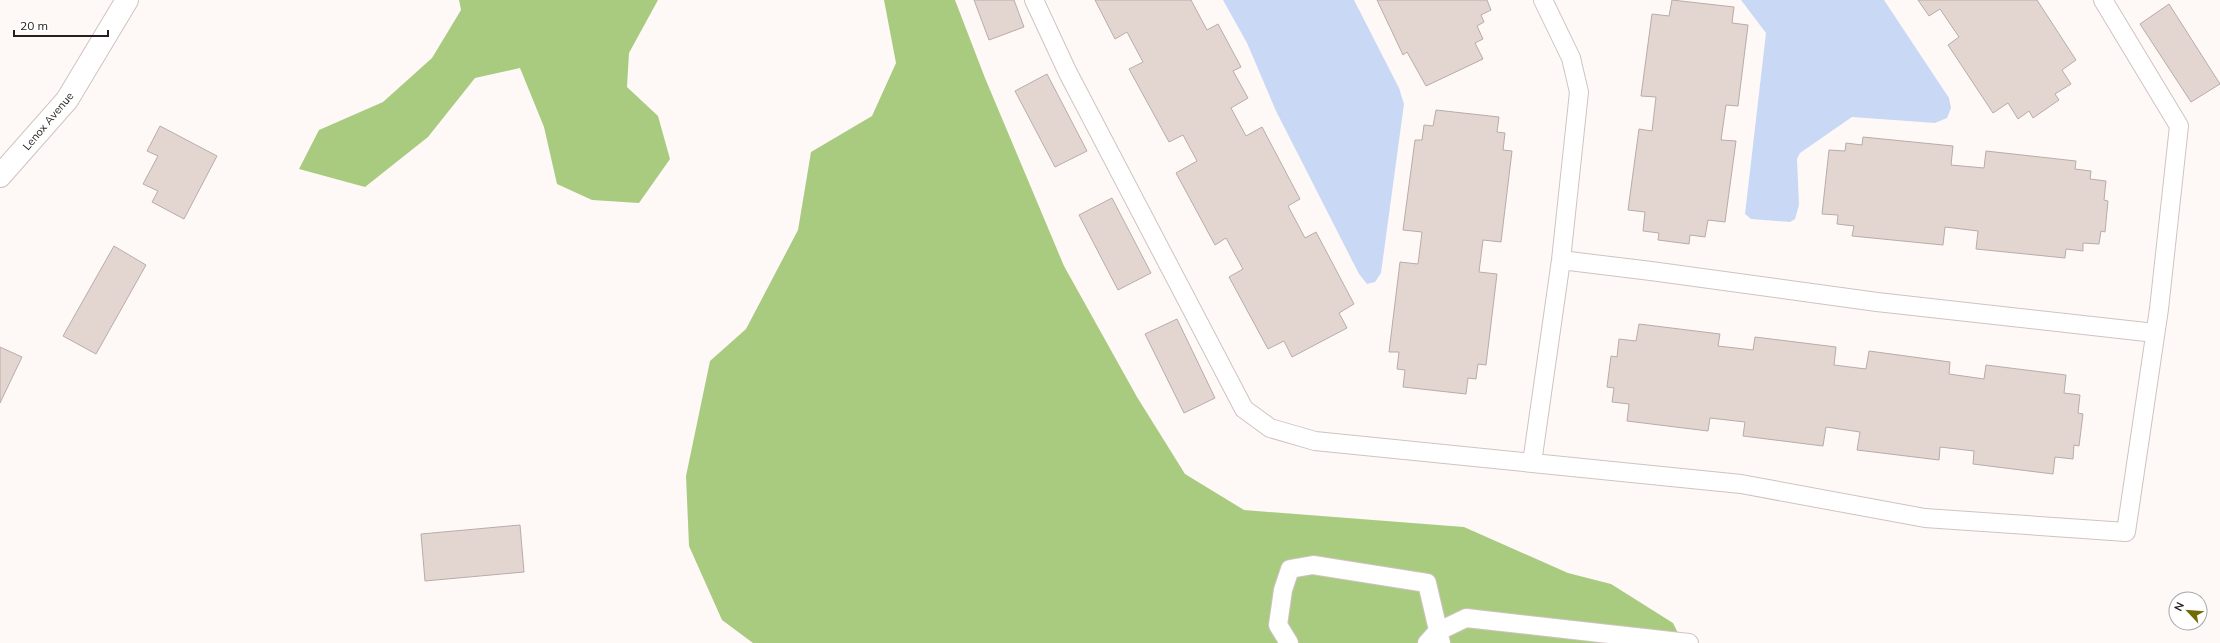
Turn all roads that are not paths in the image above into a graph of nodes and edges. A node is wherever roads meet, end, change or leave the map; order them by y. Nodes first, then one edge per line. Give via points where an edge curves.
1 (126, 0) edge
2 (1034, 0) edge
3 (1543, 0) edge
4 (2103, 0) edge
5 (0, 176) edge
6 (1561, 260) junction
7 (2155, 333) junction
8 (1532, 463) junction
9 (1435, 640) edge
10 (1288, 643) edge
11 (1689, 643) edge

1 - 5 street, Lenox Avenue via 67,100
2 - 8 lane via 1068,73 1244,409 1270,428 1315,441
3 - 6 lane via 1571,58 1579,92
4 - 7 lane via 2179,126
6 - 7 lane via 1877,302
6 - 8 lane
7 - 8 lane via 2126,532 1925,518 1741,484
9 - 10 lane via 1427,583 1313,565 1290,569 1283,590 1278,625
9 - 11 lane via 1466,618

